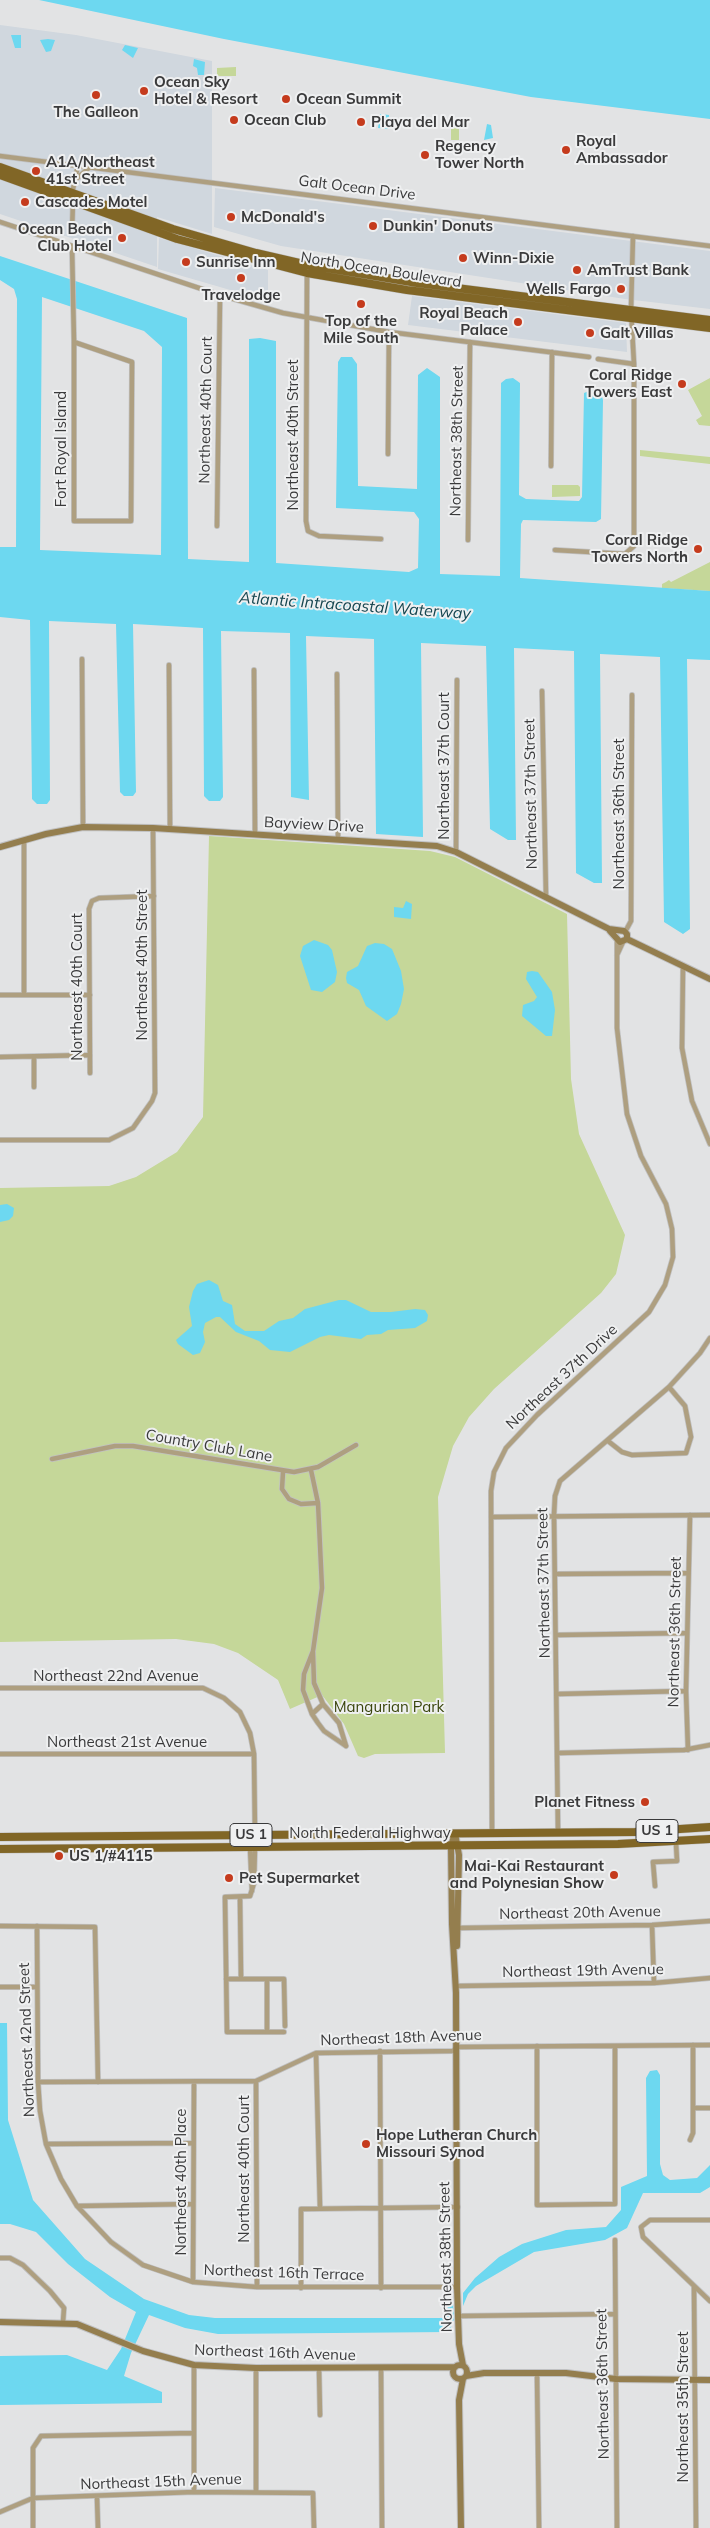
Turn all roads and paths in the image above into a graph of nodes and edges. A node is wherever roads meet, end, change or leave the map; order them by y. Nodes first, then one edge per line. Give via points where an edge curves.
1 (0, 156) edge
2 (78, 165) junction
3 (0, 167) edge
4 (91, 167) junction
5 (0, 175) edge
6 (75, 180) junction
7 (72, 193) junction
8 (73, 201) junction
9 (0, 222) edge
10 (72, 232) dead end
11 (633, 236) junction
12 (72, 246) junction
13 (710, 246) edge
14 (308, 269) junction
15 (220, 295) junction
16 (631, 314) junction
17 (306, 317) junction
18 (710, 320) edge
19 (710, 328) edge
20 (388, 332) junction
21 (74, 342) junction
22 (470, 342) junction
23 (552, 352) junction
24 (589, 357) dead end
25 (598, 358) dead end
26 (634, 364) junction
27 (388, 454) dead end
28 (551, 466) dead end
29 (217, 526) dead end
30 (381, 540) dead end
31 (468, 540) dead end
32 (555, 550) dead end
33 (82, 659) dead end
34 (169, 665) dead end
35 (254, 670) dead end
36 (338, 674) dead end
37 (457, 680) dead end
38 (542, 691) dead end
39 (632, 695) dead end
40 (83, 827) junction
41 (153, 828) junction
42 (170, 829) junction
43 (255, 834) junction
44 (338, 839) junction
45 (24, 841) junction
46 (0, 847) edge
47 (456, 852) junction
48 (154, 896) junction
49 (546, 897) junction
50 (621, 937) junction
51 (683, 966) junction
52 (710, 979) edge
53 (24, 995) junction
54 (90, 995) junction
55 (0, 996) edge
56 (90, 1055) junction
57 (34, 1056) junction
58 (0, 1057) edge
59 (90, 1073) dead end
60 (34, 1086) dead end
61 (0, 1140) edge
62 (710, 1144) edge
63 (710, 1338) edge
64 (669, 1386) junction
65 (608, 1442) junction
66 (356, 1445) dead end
67 (52, 1459) dead end
68 (311, 1470) junction
69 (283, 1472) junction
70 (318, 1503) junction
71 (554, 1515) junction
72 (690, 1515) junction
73 (710, 1515) edge
74 (491, 1517) junction
75 (688, 1573) junction
76 (555, 1574) junction
77 (556, 1634) junction
78 (687, 1634) junction
79 (313, 1650) junction
80 (0, 1688) edge
81 (686, 1691) junction
82 (558, 1694) junction
83 (324, 1704) junction
84 (312, 1714) junction
85 (710, 1745) edge
86 (688, 1750) junction
87 (558, 1753) junction
88 (0, 1754) edge
89 (254, 1754) junction
90 (710, 1826) edge
91 (692, 1829) junction
92 (558, 1832) junction
93 (578, 1832) junction
94 (455, 1833) junction
95 (492, 1833) junction
96 (354, 1834) junction
97 (255, 1835) junction
98 (172, 1836) junction
99 (0, 1837) edge
100 (17, 1837) junction
101 (710, 1839) edge
102 (676, 1843) junction
103 (544, 1845) junction
104 (564, 1845) junction
105 (455, 1846) junction
106 (253, 1847) junction
107 (292, 1847) junction
108 (153, 1848) junction
109 (237, 1848) junction
110 (3, 1849) edge
111 (655, 1886) dead end
112 (240, 1898) junction
113 (710, 1920) edge
114 (652, 1925) junction
115 (0, 1926) edge
116 (37, 1926) junction
117 (455, 1930) junction
118 (710, 1978) edge
119 (226, 1979) junction
120 (241, 1979) junction
121 (267, 1979) junction
122 (654, 1983) junction
123 (456, 1986) junction
124 (36, 1987) junction
125 (0, 1988) edge
126 (267, 2032) junction
127 (693, 2045) junction
128 (710, 2045) edge
129 (537, 2046) junction
130 (615, 2046) junction
131 (457, 2047) junction
132 (380, 2052) junction
133 (316, 2053) junction
134 (256, 2081) junction
135 (38, 2082) junction
136 (98, 2082) junction
137 (194, 2082) junction
138 (693, 2108) junction
139 (710, 2108) edge
140 (690, 2140) dead end
141 (194, 2143) junction
142 (46, 2144) junction
143 (193, 2204) junction
144 (77, 2206) junction
145 (380, 2207) junction
146 (458, 2207) junction
147 (320, 2208) junction
148 (710, 2220) edge
149 (615, 2240) dead end
150 (0, 2258) edge
151 (193, 2282) junction
152 (694, 2286) junction
153 (457, 2287) junction
154 (257, 2288) junction
155 (301, 2288) junction
156 (381, 2288) junction
157 (710, 2301) edge
158 (615, 2314) junction
159 (458, 2316) junction
160 (0, 2322) edge
161 (63, 2322) junction
162 (194, 2365) junction
163 (256, 2368) junction
164 (319, 2368) junction
165 (381, 2368) junction
166 (460, 2371) junction
167 (537, 2373) junction
168 (616, 2379) junction
169 (695, 2380) junction
170 (710, 2380) edge
171 (320, 2415) dead end
172 (193, 2433) junction
173 (194, 2492) junction
174 (256, 2492) junction
175 (98, 2497) junction
176 (33, 2498) junction
177 (0, 2512) edge
178 (33, 2528) edge
179 (98, 2528) edge
180 (314, 2528) edge
181 (382, 2528) edge
182 (461, 2528) edge
183 (539, 2528) edge
184 (617, 2528) edge
185 (696, 2528) edge

1 - 2 street, Galt Ocean Drive
2 - 4 street, Galt Ocean Drive
2 - 6 street
3 - 7 main road, North Ocean Boulevard
4 - 6 street
4 - 11 street, Galt Ocean Drive
5 - 8 main road, North Ocean Boulevard
6 - 7 street
7 - 8 street
7 - 14 main road, North Ocean Boulevard via 187,233
8 - 10 street
8 - 14 main road, North Ocean Boulevard via 178,239
9 - 12 street
11 - 13 street, Galt Ocean Drive
11 - 16 street
12 - 15 street
12 - 21 street
14 - 16 main road, North Ocean Boulevard via 407,290
14 - 17 street, Northeast 40th Street
15 - 17 street
15 - 29 street, Northeast 40th Court
16 - 18 main road, North Ocean Boulevard
16 - 19 main road, North Ocean Boulevard
16 - 26 street
17 - 20 street
17 - 30 street, Northeast 40th Street via 308,531 319,536
20 - 22 street
20 - 27 street
21 - 21 street, Fort Royal Island via 74,521 131,521 132,362
22 - 23 street
22 - 31 street, Northeast 38th Street
23 - 24 street
23 - 28 street
25 - 26 street
26 - 32 street via 634,546 626,554
33 - 40 street
34 - 42 street
35 - 43 street
36 - 44 street
37 - 47 street, Northeast 37th Court
38 - 49 street, Northeast 37th Street
39 - 50 street, Northeast 36th Street via 631,921
40 - 41 street, Bayview Drive
40 - 45 street, Bayview Drive
41 - 42 street, Bayview Drive
41 - 48 street, Northeast 40th Street
42 - 43 street, Bayview Drive
43 - 44 street, Bayview Drive
44 - 47 street, Bayview Drive via 429,845
45 - 46 street, Bayview Drive
45 - 53 street
47 - 49 street, Bayview Drive
48 - 54 street, Northeast 40th Court via 92,901 89,909
48 - 61 street, Northeast 40th Street via 155,1093 152,1102 133,1128 109,1140
49 - 50 street, Bayview Drive
50 - 51 street, Bayview Drive
50 - 74 street, Northeast 37th Drive via 617,956 618,1036 627,1114 641,1156 666,1204 672,1229 673,1257 665,1285 649,1312 537,1415 506,1448 494,1472
51 - 52 street, Bayview Drive
51 - 62 street via 682,1048 692,1101
53 - 54 street
53 - 55 street
54 - 56 street, Northeast 40th Court
56 - 57 street
56 - 59 street, Northeast 40th Court
57 - 58 street
57 - 60 street
63 - 64 street, Northeast 37th Street
64 - 65 street, Northeast 37th Street
64 - 65 street via 685,1406 691,1437 686,1453 632,1455
65 - 71 street, Northeast 37th Street via 560,1482
66 - 68 street, Country Club Lane
67 - 69 street, Country Club Lane via 115,1446 133,1446
68 - 69 street, Country Club Lane
68 - 70 street
69 - 70 street via 282,1489 289,1499 301,1504
70 - 79 street via 322,1588
71 - 72 street
71 - 74 street
71 - 76 street, Northeast 37th Street
72 - 73 street
72 - 75 street, Northeast 36th Street
74 - 95 street, Northeast 37th Drive
75 - 76 street
75 - 78 street, Northeast 36th Street
76 - 77 street, Northeast 37th Street
77 - 78 street
77 - 82 street, Northeast 37th Street
78 - 81 street, Northeast 36th Street
79 - 83 street via 314,1683
79 - 84 street via 304,1674 303,1690
80 - 89 street, Northeast 22nd Avenue via 202,1688 224,1698 240,1712 250,1734
81 - 82 street
81 - 86 street, Northeast 36th Street
82 - 87 street, Northeast 37th Street
83 - 84 street
83 - 84 street via 339,1723 346,1746 324,1731
85 - 86 street
86 - 87 street
87 - 92 street, Northeast 37th Street
88 - 89 street, Northeast 21st Avenue
89 - 97 street, Northeast 22nd Avenue
90 - 91 main road, North Federal Highway / US 1
91 - 93 main road, North Federal Highway / US 1
91 - 102 main road via 687,1837
92 - 93 main road, North Federal Highway / US 1
92 - 95 main road, North Federal Highway / US 1
92 - 103 main road
93 - 104 main road
94 - 95 main road, North Federal Highway / US 1
94 - 96 main road, North Federal Highway / US 1
94 - 105 street, Northeast 38th Street
96 - 97 main road, North Federal Highway / US 1
96 - 107 main road via 347,1841 299,1842
97 - 98 main road, North Federal Highway / US 1
97 - 109 main road
98 - 100 main road, North Federal Highway / US 1
98 - 108 main road
99 - 100 main road, North Federal Highway / US 1
100 - 110 main road
101 - 102 main road, North Federal Highway / US 1
102 - 104 main road, North Federal Highway / US 1
102 - 111 street via 677,1860 654,1862
103 - 104 main road, North Federal Highway / US 1
103 - 105 main road, North Federal Highway / US 1
105 - 107 main road, North Federal Highway / US 1
105 - 117 street, Northeast 38th Street
106 - 107 main road, North Federal Highway / US 1
106 - 109 main road, North Federal Highway / US 1
106 - 112 street via 252,1891 250,1896
108 - 109 main road, North Federal Highway / US 1
108 - 110 main road, North Federal Highway / US 1
112 - 119 street via 226,1897
112 - 120 street
113 - 114 street, Northeast 20th Avenue
114 - 117 street, Northeast 20th Avenue
114 - 122 street
115 - 116 street
116 - 124 street, Northeast 42nd Street
116 - 136 street via 95,1928
117 - 123 street, Northeast 38th Street
118 - 122 street, Northeast 19th Avenue
119 - 120 street
119 - 126 street via 226,2032
120 - 121 street
121 - 126 street
121 - 126 street via 284,1980 284,2029
122 - 123 street, Northeast 19th Avenue
123 - 131 street, Northeast 38th Street
124 - 125 street
124 - 135 street, Northeast 42nd Street
127 - 128 street, Northeast 18th Avenue
127 - 130 street, Northeast 18th Avenue
127 - 138 street
129 - 130 street, Northeast 18th Avenue
129 - 130 street via 537,2205 615,2204
129 - 131 street, Northeast 18th Avenue
131 - 132 street, Northeast 18th Avenue via 453,2051
131 - 146 street, Northeast 38th Street
132 - 133 street, Northeast 18th Avenue
132 - 145 street
133 - 134 street, Northeast 18th Avenue
133 - 147 street
134 - 137 street, Northeast 18th Avenue
134 - 154 street, Northeast 40th Court
135 - 136 street, Northeast 18th Avenue
135 - 142 street, Northeast 42nd Street
136 - 137 street, Northeast 18th Avenue
137 - 141 street, Northeast 40th Place
138 - 139 street
138 - 140 street
141 - 142 street
141 - 143 street, Northeast 40th Place
142 - 144 street, Northeast 42nd Street
143 - 144 street
143 - 151 street, Northeast 40th Place
144 - 151 street, Northeast 16th Terrace via 110,2242 143,2265
145 - 146 street
145 - 147 street
145 - 156 street
146 - 153 street, Northeast 38th Street
147 - 155 street via 301,2209
148 - 152 street via 650,2220 641,2227 643,2237
149 - 158 street, Northeast 36th Street
150 - 161 street via 10,2258 23,2265 64,2308
151 - 154 street, Northeast 16th Terrace
152 - 157 street
152 - 169 street, Northeast 35th Street
153 - 156 street, Northeast 16th Terrace
153 - 159 street, Northeast 38th Street
154 - 155 street, Northeast 16th Terrace
155 - 156 street, Northeast 16th Terrace
158 - 159 street
158 - 168 street, Northeast 36th Street
159 - 166 street, Northeast 38th Street
160 - 161 street, Northeast 16th Avenue
161 - 162 street, Northeast 16th Avenue via 77,2324 143,2351
162 - 163 street, Northeast 16th Avenue
162 - 172 street
163 - 164 street, Northeast 16th Avenue
163 - 174 street
164 - 165 street, Northeast 16th Avenue
164 - 171 street
165 - 166 street, Northeast 16th Avenue via 437,2367
165 - 181 street
166 - 167 street, Northeast 16th Avenue
166 - 182 street, Northeast 38th Street
167 - 168 street, Northeast 16th Avenue
167 - 183 street
168 - 169 street, Northeast 16th Avenue
168 - 184 street, Northeast 36th Street
169 - 170 street, Northeast 16th Avenue
169 - 185 street, Northeast 35th Street
172 - 173 street
172 - 176 street via 41,2436 34,2448
173 - 174 street, Northeast 15th Avenue
173 - 175 street, Northeast 15th Avenue
174 - 180 street, Northeast 15th Avenue via 312,2493
175 - 176 street, Northeast 15th Avenue
175 - 179 street
176 - 177 street, Northeast 15th Avenue
176 - 178 street

